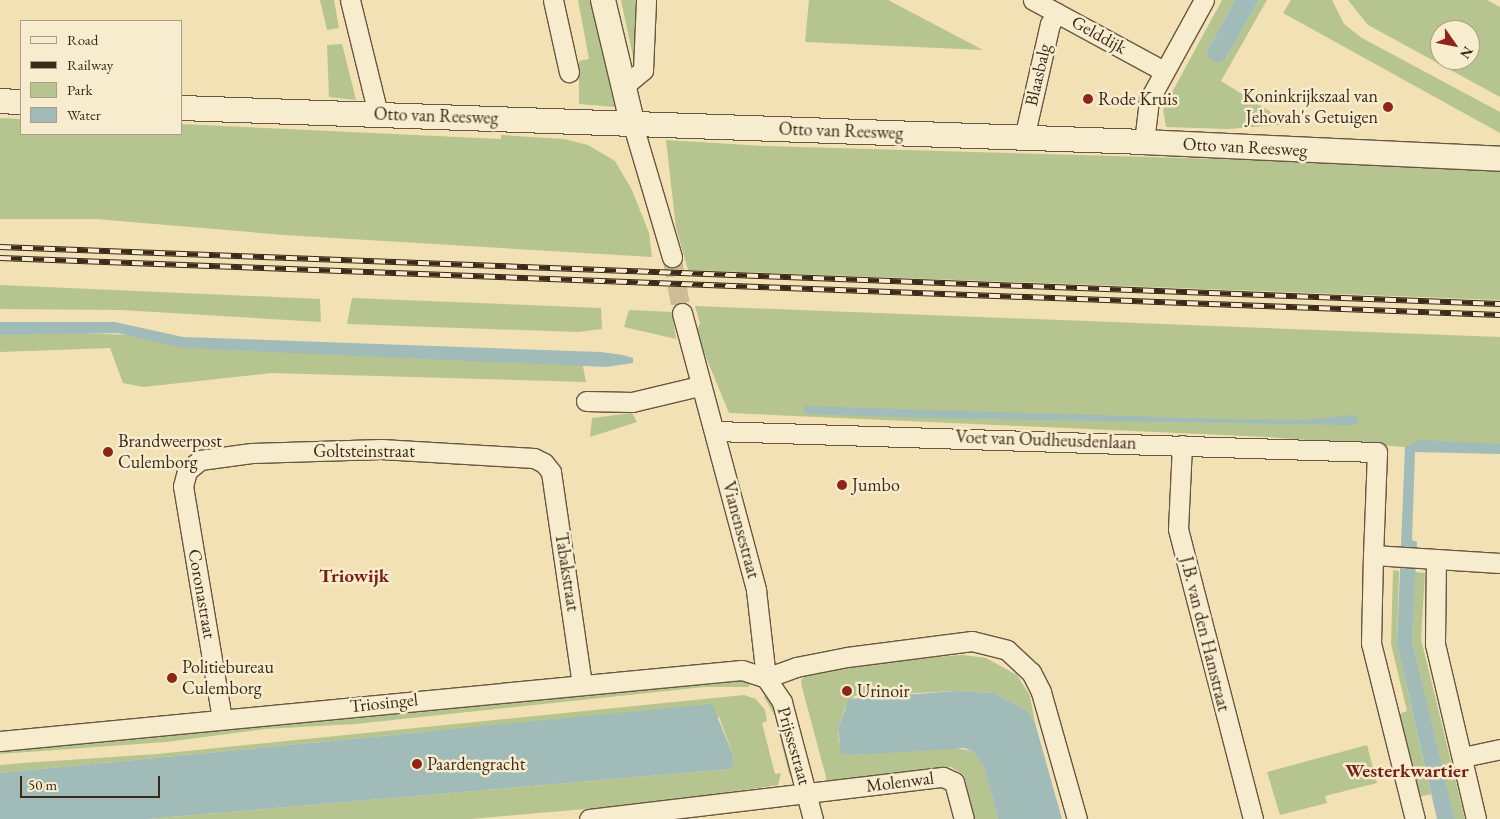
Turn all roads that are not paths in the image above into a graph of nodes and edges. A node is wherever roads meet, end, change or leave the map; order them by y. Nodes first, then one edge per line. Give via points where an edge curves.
1 (350, 0) edge
2 (553, 0) edge
3 (603, 0) edge
4 (646, 0) edge
5 (1033, 0) edge
6 (1204, 0) edge
7 (1057, 13) junction
8 (1164, 71) junction
9 (569, 72) dead end
10 (624, 86) junction
11 (0, 101) edge
12 (20, 102) edge
13 (182, 108) edge
14 (378, 114) junction
15 (632, 122) junction
16 (1024, 138) junction
17 (1144, 142) junction
18 (1500, 159) edge
19 (672, 257) tunnel mouth
20 (682, 313) tunnel mouth
21 (699, 386) junction
22 (586, 401) dead end
23 (715, 430) junction
24 (1182, 446) junction
25 (544, 463) joint
26 (187, 471) joint
27 (1380, 555) junction
28 (1431, 559) junction
29 (1500, 563) edge
30 (766, 678) junction
31 (582, 684) junction
32 (222, 718) junction
33 (0, 741) edge
34 (1500, 749) edge
35 (1463, 757) junction
36 (808, 794) junction
37 (620, 818) edge
38 (589, 819) edge
39 (813, 819) edge
40 (964, 819) edge
41 (1078, 819) edge
42 (1253, 819) edge
43 (1415, 819) edge
44 (1476, 819) edge

1 - 14 street
2 - 9 street
3 - 10 street
4 - 10 street via 643,70
5 - 7 street, Gelddijk
6 - 8 street
7 - 8 street, Gelddijk
7 - 16 street, Blaasbalg via 1050,24
8 - 17 street via 1149,100
10 - 15 street
11 - 12 street
13 - 14 street, Otto van Reesweg
14 - 15 street, Otto van Reesweg
15 - 16 street, Otto van Reesweg
15 - 19 street
16 - 17 street, Otto van Reesweg
17 - 18 street, Otto van Reesweg
20 - 21 street, Vianensestraat
21 - 22 street via 632,402
21 - 23 street, Vianensestraat
23 - 24 street, Voet van Oudheusdenlaan
23 - 30 street, Vianensestraat via 756,590
24 - 27 street, Voet van Oudheusdenlaan via 1377,452
24 - 42 street, J.B. van den Hamstraat via 1178,529
25 - 26 street, Goltsteinstraat via 534,458 361,449 209,458 200,460
25 - 31 street, Tabakstraat via 551,472
26 - 32 street, Coronastraat via 183,486
27 - 28 street
27 - 43 street via 1371,643
28 - 29 street
28 - 35 street via 1435,644
30 - 31 street, Triosingel via 742,670
30 - 36 street, Prijssestraat via 782,702
30 - 41 street via 796,667 847,657 972,641 1007,650 1031,672 1041,692
31 - 32 street, Triosingel
32 - 33 street, Triosingel
34 - 35 street
35 - 44 street
36 - 37 street
36 - 39 street, Prijssestraat
36 - 40 street, Molenwal via 943,777 954,782
37 - 38 street

